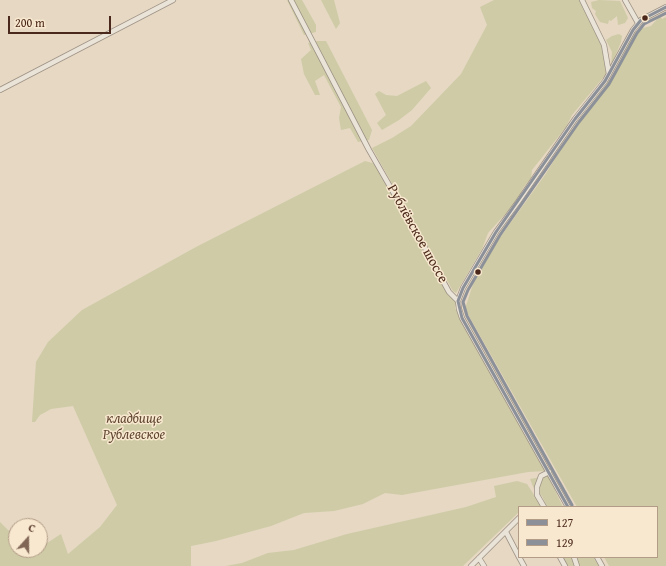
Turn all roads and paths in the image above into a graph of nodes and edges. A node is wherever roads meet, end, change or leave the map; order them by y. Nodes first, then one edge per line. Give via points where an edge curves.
1 (173, 0) edge
2 (291, 0) edge
3 (582, 0) edge
4 (625, 0) edge
5 (666, 6) edge
6 (638, 23) junction
7 (609, 74) junction
8 (0, 90) edge
9 (458, 301) junction
10 (549, 472) junction
11 (543, 506) edge
12 (567, 506) edge
13 (518, 519) edge
14 (506, 532) junction
15 (518, 555) edge
16 (479, 558) junction
17 (471, 566) edge
18 (484, 566) edge

1 - 8 street
2 - 9 street, Рублёвское шоссе via 369,150 449,292
3 - 7 street via 604,46
4 - 6 street
5 - 6 street
6 - 7 street
7 - 9 street via 496,232 462,288
9 - 10 street, Рублёвское шоссе via 462,318
10 - 11 street via 541,476 537,487 537,495
10 - 12 street, Рублёвское шоссе
13 - 14 street
14 - 15 street
14 - 16 street
16 - 17 street
16 - 18 street

